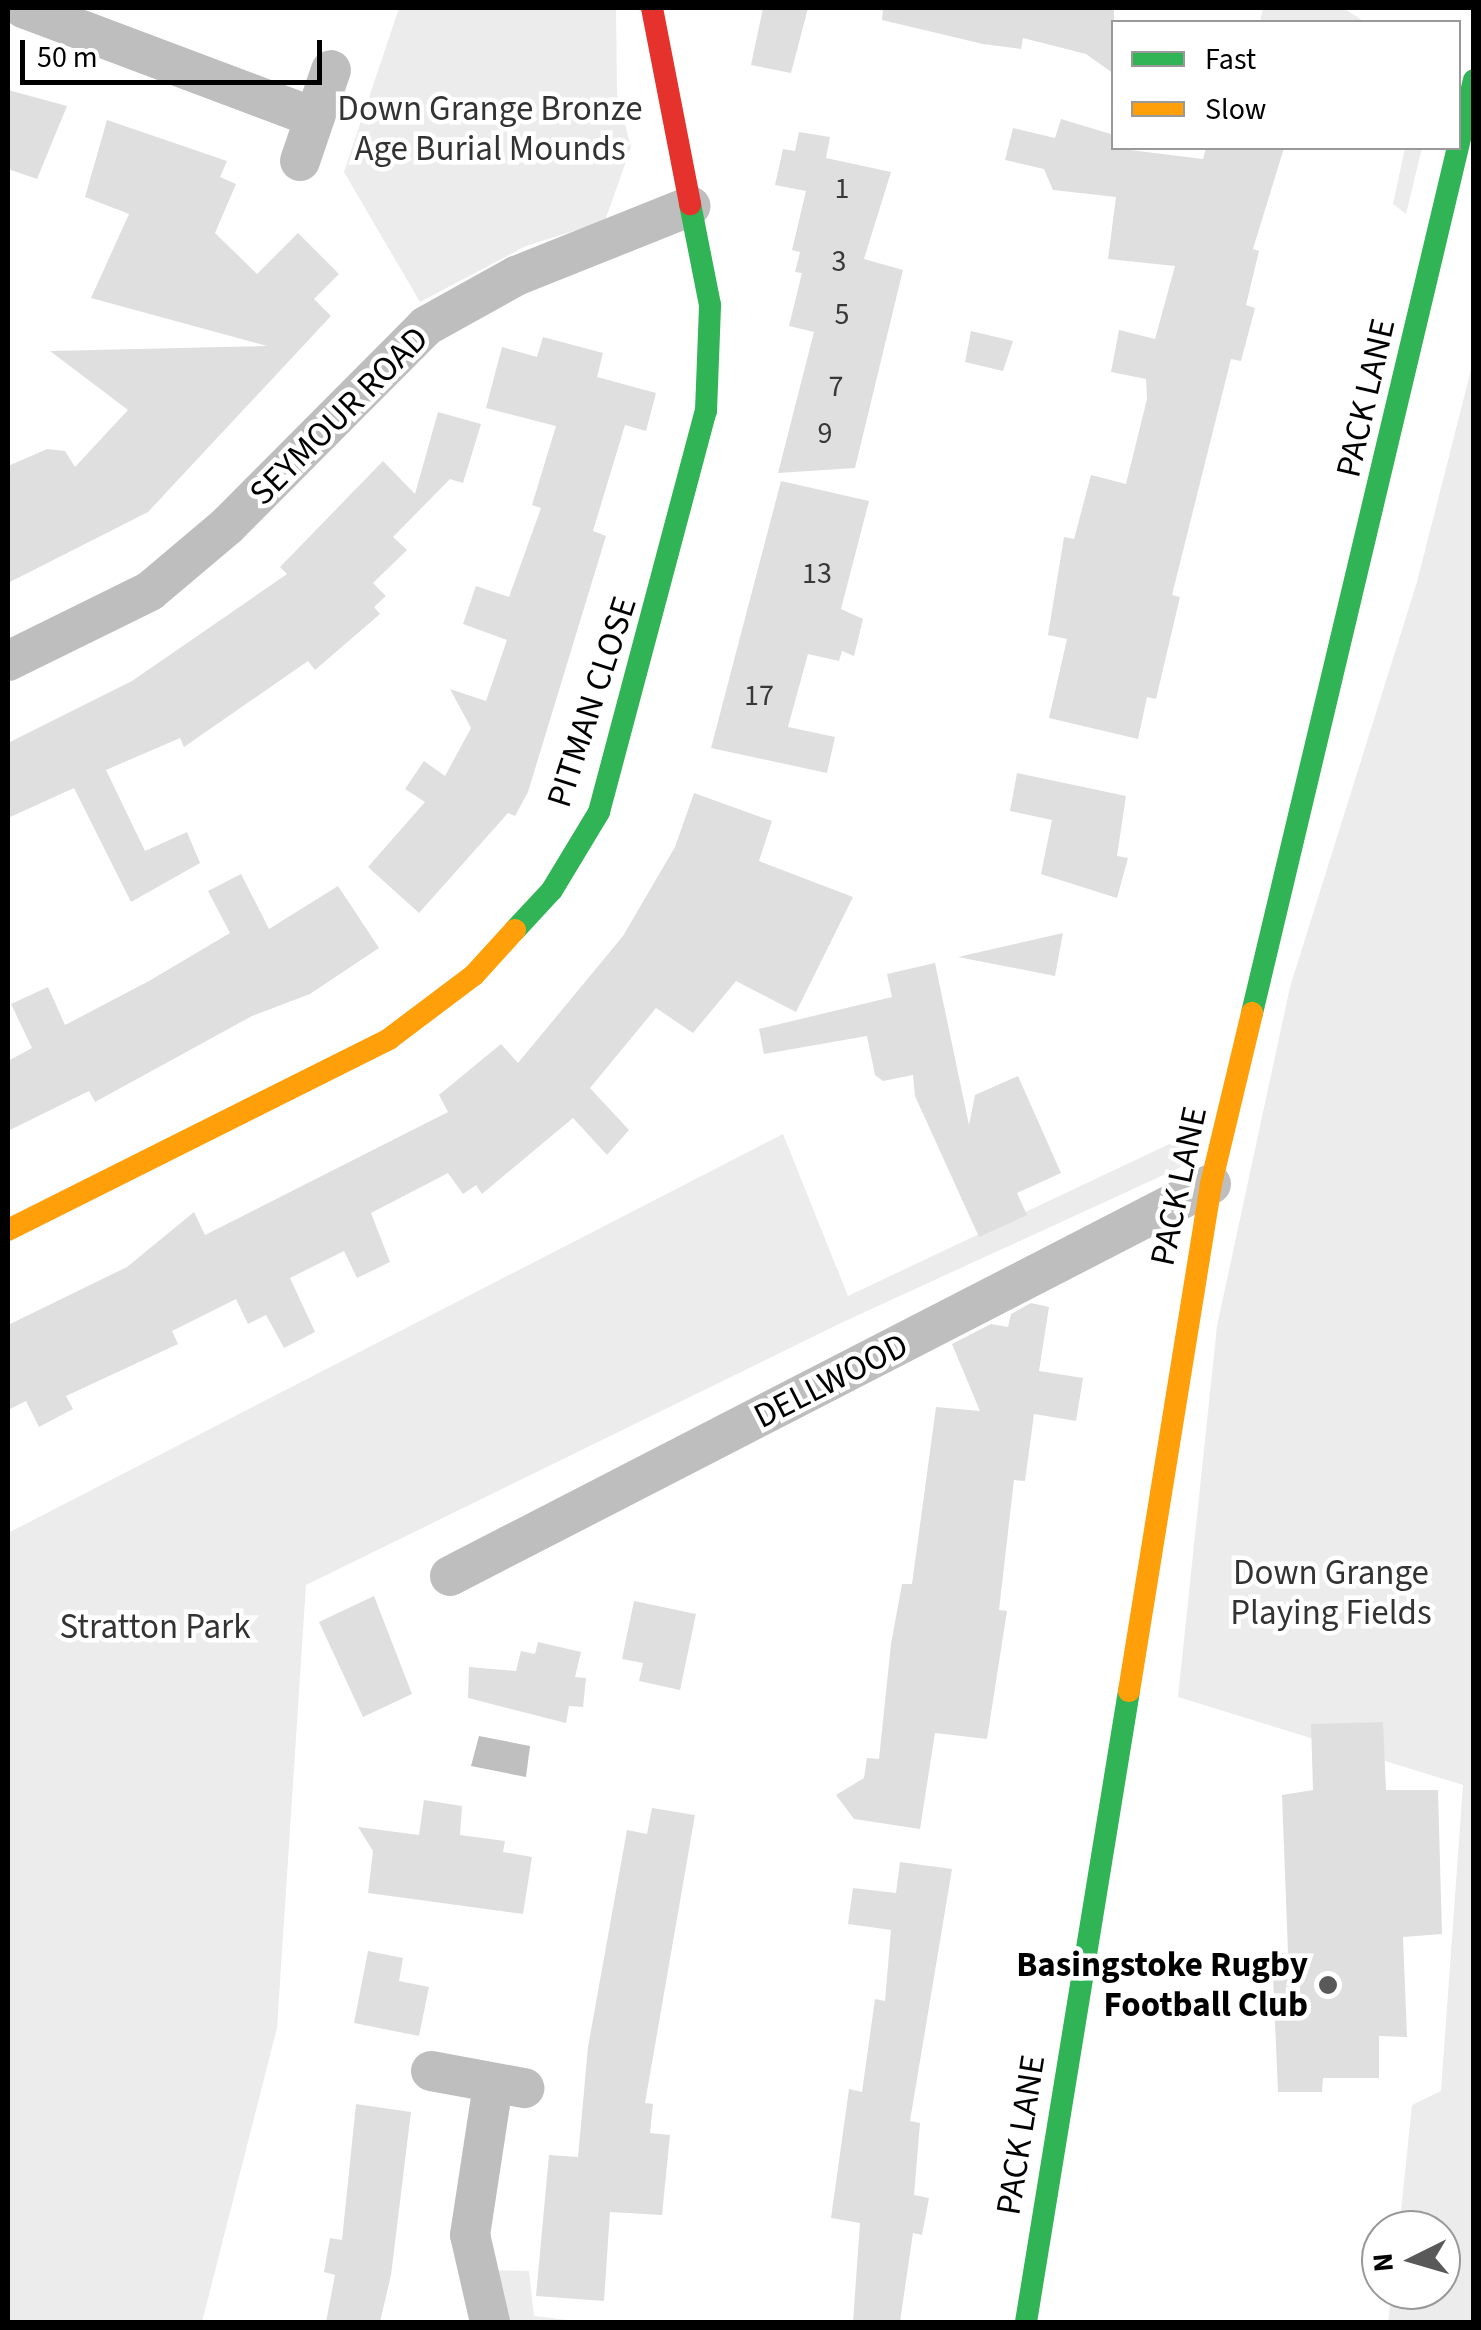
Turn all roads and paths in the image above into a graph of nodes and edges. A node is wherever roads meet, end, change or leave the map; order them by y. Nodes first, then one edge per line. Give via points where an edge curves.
1 (23, 8) edge
2 (652, 8) edge
3 (331, 70) dead end
4 (1474, 80) edge
5 (313, 118) junction
6 (1461, 135) edge
7 (1457, 150) edge
8 (300, 161) dead end
9 (691, 206) junction
10 (8, 661) edge
11 (1212, 1184) junction
12 (8, 1230) edge
13 (450, 1576) dead end
14 (431, 2071) dead end
15 (490, 2322) edge
16 (1026, 2322) edge

1 - 5 street
2 - 9 street, PITMAN CLOSE
3 - 5 street
4 - 6 street, PACK LANE
5 - 8 street
7 - 11 street, PACK LANE
9 - 10 street, SEYMOUR ROAD via 516,276 426,326 228,525 150,591
9 - 12 street, PITMAN CLOSE via 710,306 706,411 639,685 599,812 552,890 474,975 389,1039
11 - 13 street, DELLWOOD
11 - 16 street, PACK LANE
14 - 15 street via 508,2086 470,2235

